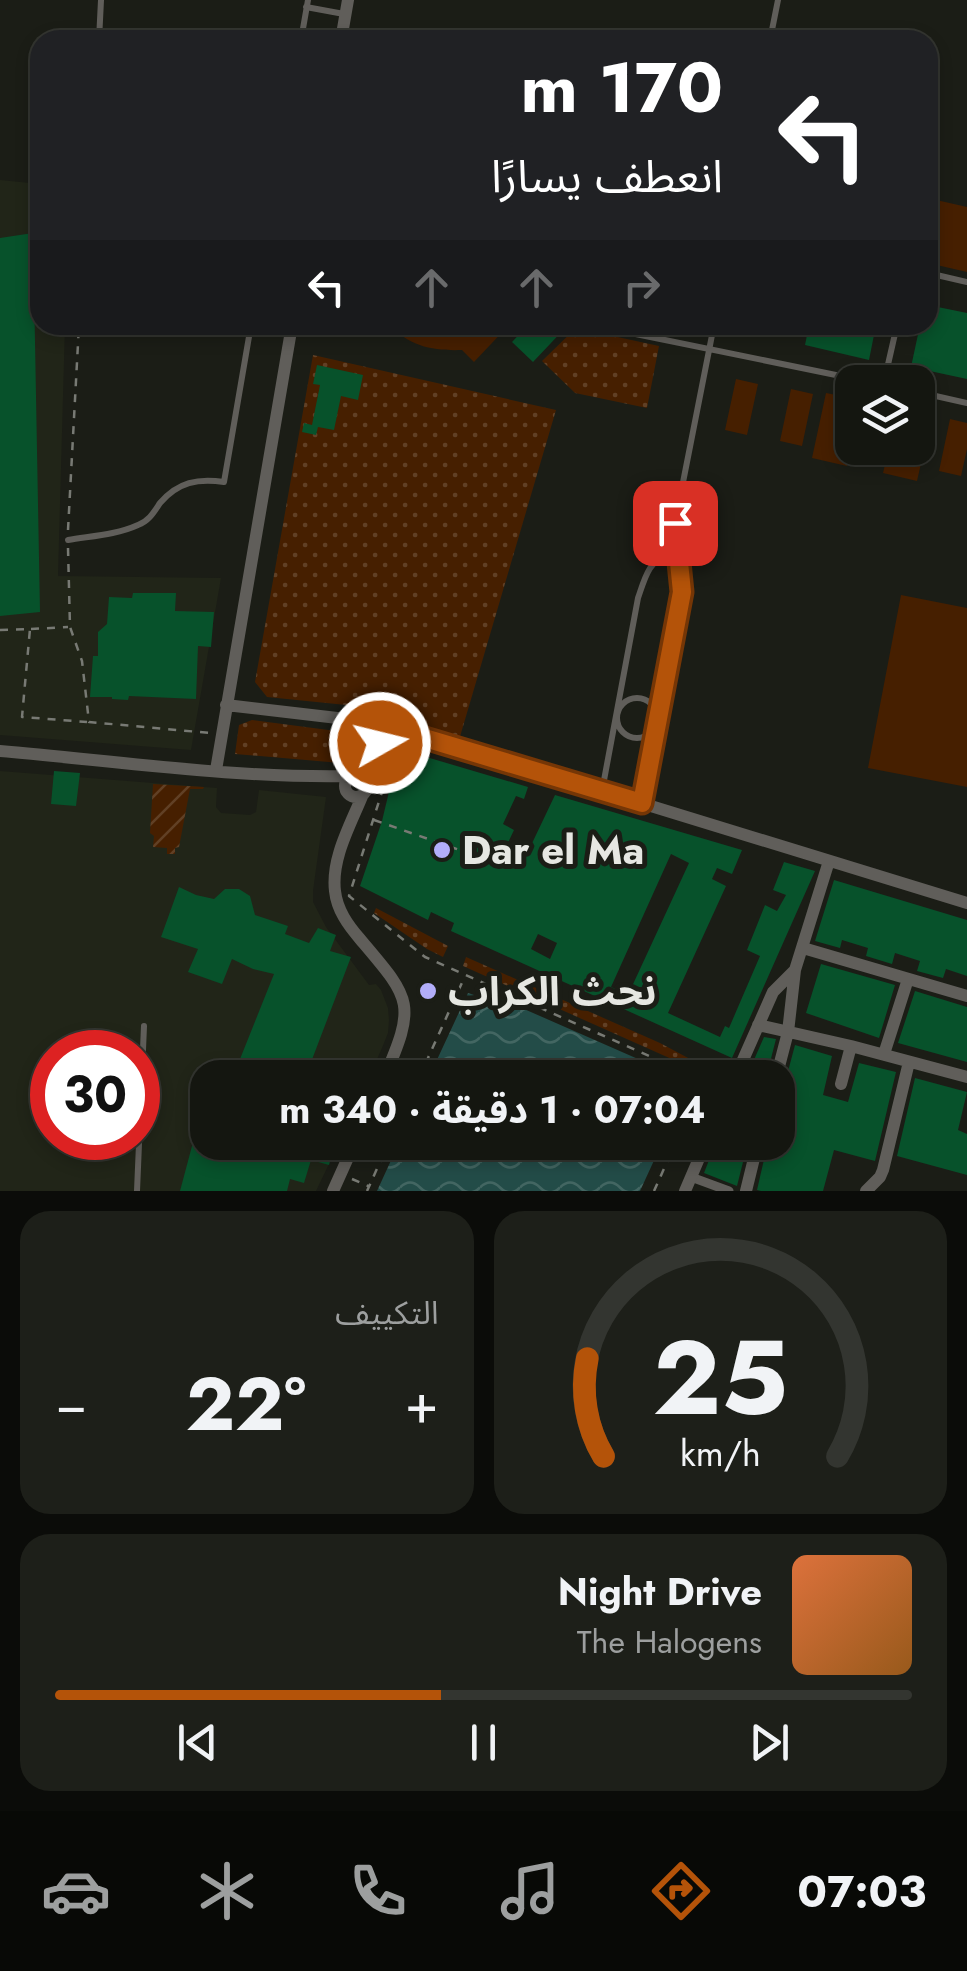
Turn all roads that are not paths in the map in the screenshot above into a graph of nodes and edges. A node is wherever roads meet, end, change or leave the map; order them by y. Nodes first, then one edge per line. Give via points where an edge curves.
1 (101, 0) edge
2 (778, 0) edge
3 (307, 4) edge
4 (346, 7) edge
5 (100, 30) edge
6 (302, 30) edge
7 (772, 30) edge
8 (938, 275) edge
9 (967, 282) edge
10 (249, 335) edge
11 (290, 335) edge
12 (641, 335) edge
13 (712, 335) edge
14 (895, 335) edge
15 (710, 349) junction
16 (888, 365) edge
17 (835, 375) edge
18 (935, 396) edge
19 (967, 403) edge
20 (675, 523) junction
21 (68, 540) road end
22 (656, 559) junction
23 (682, 567) junction
24 (226, 704) junction
25 (617, 714) junction
26 (657, 721) junction
27 (398, 730) junction
28 (0, 751) edge
29 (216, 770) junction
30 (321, 776) junction
31 (355, 776) junction
32 (347, 790) junction
33 (365, 791) junction
34 (602, 791) junction
35 (642, 803) junction
36 (343, 842) junction
37 (829, 861) junction
38 (967, 903) edge
39 (802, 948) junction
40 (795, 970) junction
41 (908, 979) junction
42 (967, 996) edge
43 (758, 1025) junction
44 (144, 1026) dead end
45 (788, 1032) junction
46 (851, 1046) junction
47 (884, 1054) junction
48 (392, 1060) edge
49 (743, 1060) edge
50 (781, 1060) edge
51 (910, 1062) junction
52 (967, 1077) edge
53 (841, 1084) dead end
54 (347, 1160) edge
55 (698, 1160) edge
56 (754, 1160) edge
57 (688, 1184) edge
58 (874, 1188) edge
59 (137, 1191) edge
60 (333, 1191) edge
61 (730, 1191) edge
62 (746, 1191) edge

1 - 5 lane
2 - 7 lane
3 - 4 lane
3 - 6 lane
8 - 9 lane
10 - 21 lane via 224,482 188,482 141,524
11 - 24 street
12 - 15 lane
13 - 15 lane
14 - 16 lane
15 - 17 lane
15 - 20 lane
18 - 19 lane
20 - 22 lane
20 - 23 lane
22 - 23 lane via 669,554
22 - 25 lane via 638,598
23 - 26 lane
24 - 27 street
24 - 29 street
25 - 26 lane via 624,702 644,698 655,707
25 - 26 lane via 618,726 633,738 646,736
25 - 34 lane
26 - 35 lane
27 - 33 street via 385,734
27 - 34 street
28 - 29 street
29 - 30 street
30 - 31 street
30 - 32 street
31 - 32 street
31 - 33 street via 364,779
32 - 33 street via 354,796
32 - 36 street
33 - 36 street
34 - 35 street
35 - 37 street
36 - 48 street via 334,882 338,905 398,986 404,1007 404,1030
37 - 38 street
37 - 39 street
39 - 40 street
39 - 41 street
40 - 43 street via 773,992
40 - 45 street
41 - 42 street
41 - 47 street
43 - 45 street
43 - 49 street
44 - 59 lane
45 - 46 street
45 - 50 street
46 - 47 street
46 - 53 street
47 - 51 street
51 - 52 street
51 - 58 street
54 - 60 street
55 - 57 street
56 - 62 street
57 - 61 street

